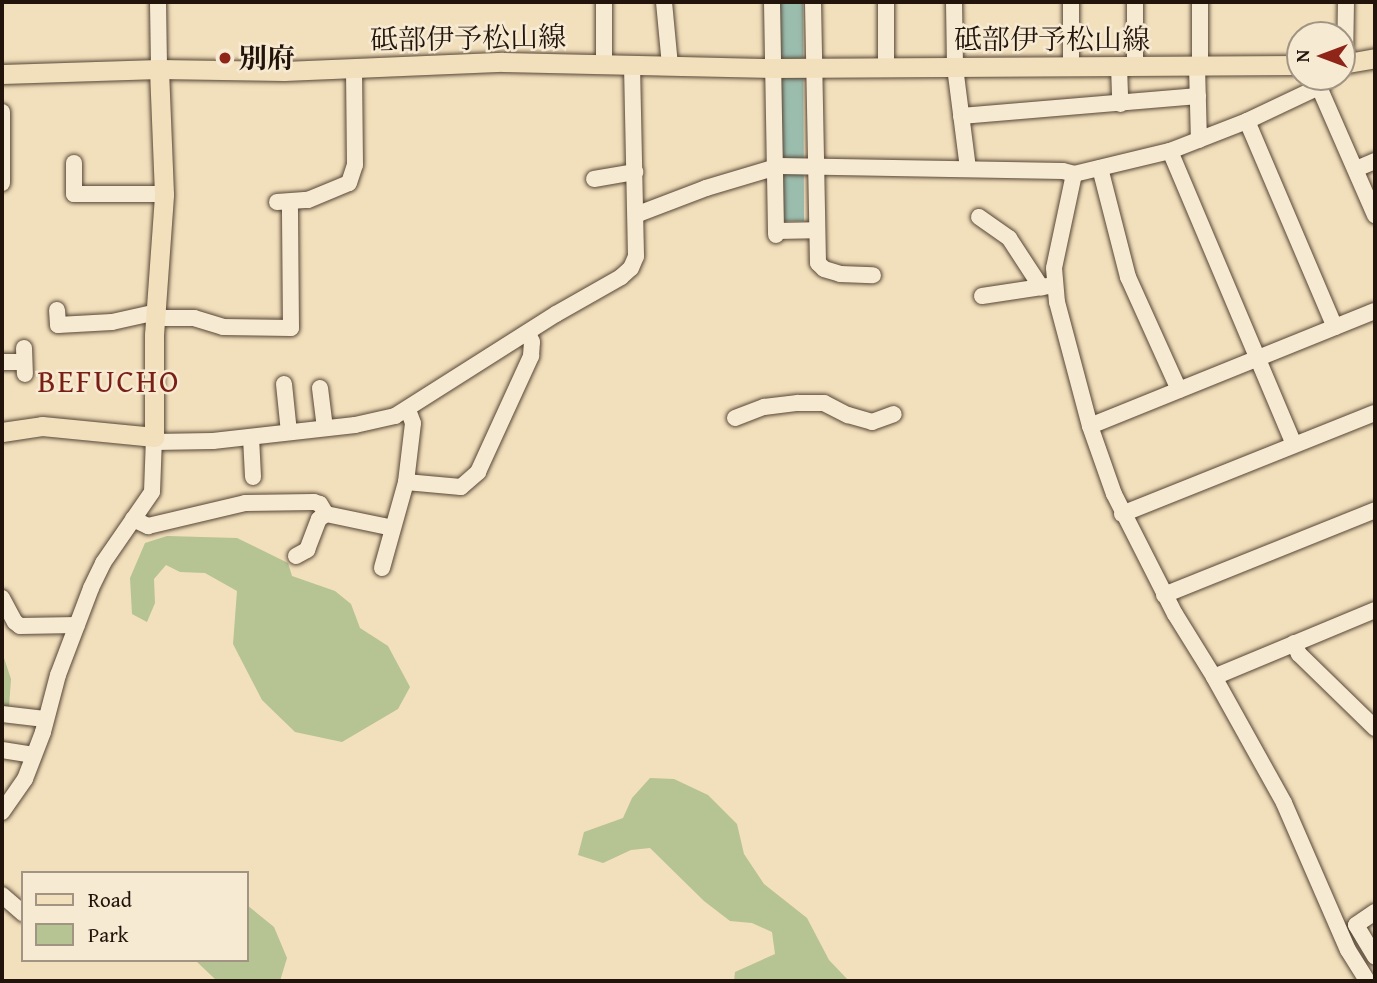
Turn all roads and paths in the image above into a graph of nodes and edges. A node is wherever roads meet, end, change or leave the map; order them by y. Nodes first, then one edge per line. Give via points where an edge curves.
1 (158, 2) edge
2 (604, 2) edge
3 (664, 2) edge
4 (772, 2) edge
5 (813, 2) edge
6 (886, 2) edge
7 (954, 2) edge
8 (1071, 2) edge
9 (1135, 2) edge
10 (1200, 2) edge
11 (1346, 2) edge
12 (1343, 21) edge
13 (1375, 58) edge
14 (604, 64) junction
15 (632, 65) junction
16 (670, 65) junction
17 (1286, 65) edge
18 (1356, 65) edge
19 (1071, 66) junction
20 (1127, 66) junction
21 (1199, 66) junction
22 (955, 67) junction
23 (354, 68) junction
24 (776, 68) junction
25 (809, 68) junction
26 (886, 68) junction
27 (159, 69) junction
28 (2, 74) edge
29 (1301, 91) edge
30 (1340, 91) edge
31 (1198, 96) junction
32 (1119, 104) junction
33 (2, 112) edge
34 (961, 116) junction
35 (1247, 121) junction
36 (1199, 139) junction
37 (1170, 151) junction
38 (1375, 161) edge
39 (74, 163) dead end
40 (812, 164) junction
41 (777, 166) junction
42 (968, 168) junction
43 (1100, 168) junction
44 (1356, 169) junction
45 (635, 172) junction
46 (1073, 174) junction
47 (594, 179) dead end
48 (2, 183) edge
49 (164, 194) junction
50 (638, 214) junction
51 (1375, 215) edge
52 (979, 217) dead end
53 (813, 230) junction
54 (873, 275) dead end
55 (1048, 286) junction
56 (982, 296) dead end
57 (57, 310) dead end
58 (1375, 311) edge
59 (157, 315) junction
60 (1335, 327) junction
61 (528, 333) junction
62 (1259, 358) junction
63 (2, 362) edge
64 (25, 362) dead end
65 (284, 384) dead end
66 (320, 387) dead end
67 (1179, 390) junction
68 (408, 410) junction
69 (1375, 413) edge
70 (894, 414) dead end
71 (734, 418) dead end
72 (1090, 426) junction
73 (325, 428) junction
74 (2, 432) edge
75 (289, 432) junction
76 (251, 437) junction
77 (154, 440) junction
78 (1294, 444) junction
79 (253, 477) dead end
80 (406, 482) junction
81 (1375, 510) edge
82 (326, 514) junction
83 (1122, 514) junction
84 (134, 519) junction
85 (393, 528) junction
86 (296, 556) dead end
87 (382, 568) dead end
88 (1164, 595) junction
89 (2, 598) edge
90 (1375, 610) edge
91 (77, 625) junction
92 (1294, 643) junction
93 (1214, 677) junction
94 (2, 714) edge
95 (45, 719) junction
96 (1375, 728) edge
97 (2, 750) edge
98 (34, 755) junction
99 (2, 812) edge
100 (2, 895) edge
101 (21, 911) edge
102 (1375, 912) edge
103 (1338, 925) junction
104 (1356, 925) junction
105 (1375, 957) edge
106 (1367, 981) edge

1 - 27 street
2 - 14 street
3 - 16 street
4 - 24 street
5 - 25 street
6 - 26 street
7 - 22 street
8 - 19 street
9 - 20 street
10 - 21 street
11 - 12 street
13 - 18 main road
14 - 15 main road, 砥部伊予松山線
14 - 23 main road, 砥部伊予松山線 via 503,62
15 - 16 main road, 砥部伊予松山線
15 - 45 street
16 - 24 main road, 砥部伊予松山線
17 - 21 main road, 砥部伊予松山線
19 - 20 main road, 砥部伊予松山線
19 - 22 main road, 砥部伊予松山線
20 - 21 main road, 砥部伊予松山線
20 - 32 street
21 - 31 street
22 - 26 main road, 砥部伊予松山線
22 - 34 street
23 - 27 main road, 砥部伊予松山線
23 - 59 street via 354,175 349,183 326,195 284,202 291,328 223,327 194,318
24 - 25 main road, 砥部伊予松山線
24 - 41 street
25 - 26 main road, 砥部伊予松山線
25 - 40 street
27 - 28 main road, 砥部伊予松山線
27 - 49 main road
29 - 35 street
30 - 44 street
31 - 32 street
31 - 36 street
32 - 34 street
33 - 48 street
34 - 42 street
35 - 36 street
35 - 60 street
36 - 37 street
37 - 43 street
37 - 62 street
38 - 44 street
39 - 49 street via 74,194
40 - 41 street
40 - 42 street
40 - 53 street
41 - 50 street
41 - 53 street via 778,232
42 - 46 street
43 - 46 street
43 - 67 street via 1128,277
44 - 51 street
45 - 47 street
45 - 50 street
46 - 55 street
49 - 59 main road
50 - 61 street via 631,268
52 - 55 street via 1009,239
53 - 54 street via 818,263 824,269
55 - 56 street
55 - 72 street via 1057,302
57 - 59 street via 58,325
58 - 60 street
59 - 77 main road
60 - 62 street
61 - 68 street
61 - 80 street via 531,356 478,472 461,487
62 - 67 street
62 - 78 street
63 - 64 street
65 - 75 street
66 - 73 street
67 - 72 street
68 - 73 street via 376,421
68 - 80 street via 413,423
69 - 78 street
70 - 71 street via 872,422 824,403 798,403 764,407
72 - 83 street
73 - 75 street
74 - 77 main road via 42,426
75 - 76 street
76 - 77 street via 185,443
76 - 79 street
77 - 84 street via 152,492
78 - 83 street
80 - 85 street
81 - 88 street
82 - 84 street via 314,502 245,503 148,526
82 - 85 street
82 - 86 street via 319,519 307,550
83 - 88 street
84 - 91 street via 103,563
85 - 87 street
88 - 93 street
89 - 91 street via 20,626
90 - 92 street
91 - 95 street
92 - 93 street
92 - 96 street via 1299,654
93 - 103 street via 1284,803
94 - 95 street
95 - 98 street
97 - 98 street
98 - 99 street via 15,797
100 - 101 street
102 - 104 street
103 - 104 street
103 - 106 street
104 - 105 street

